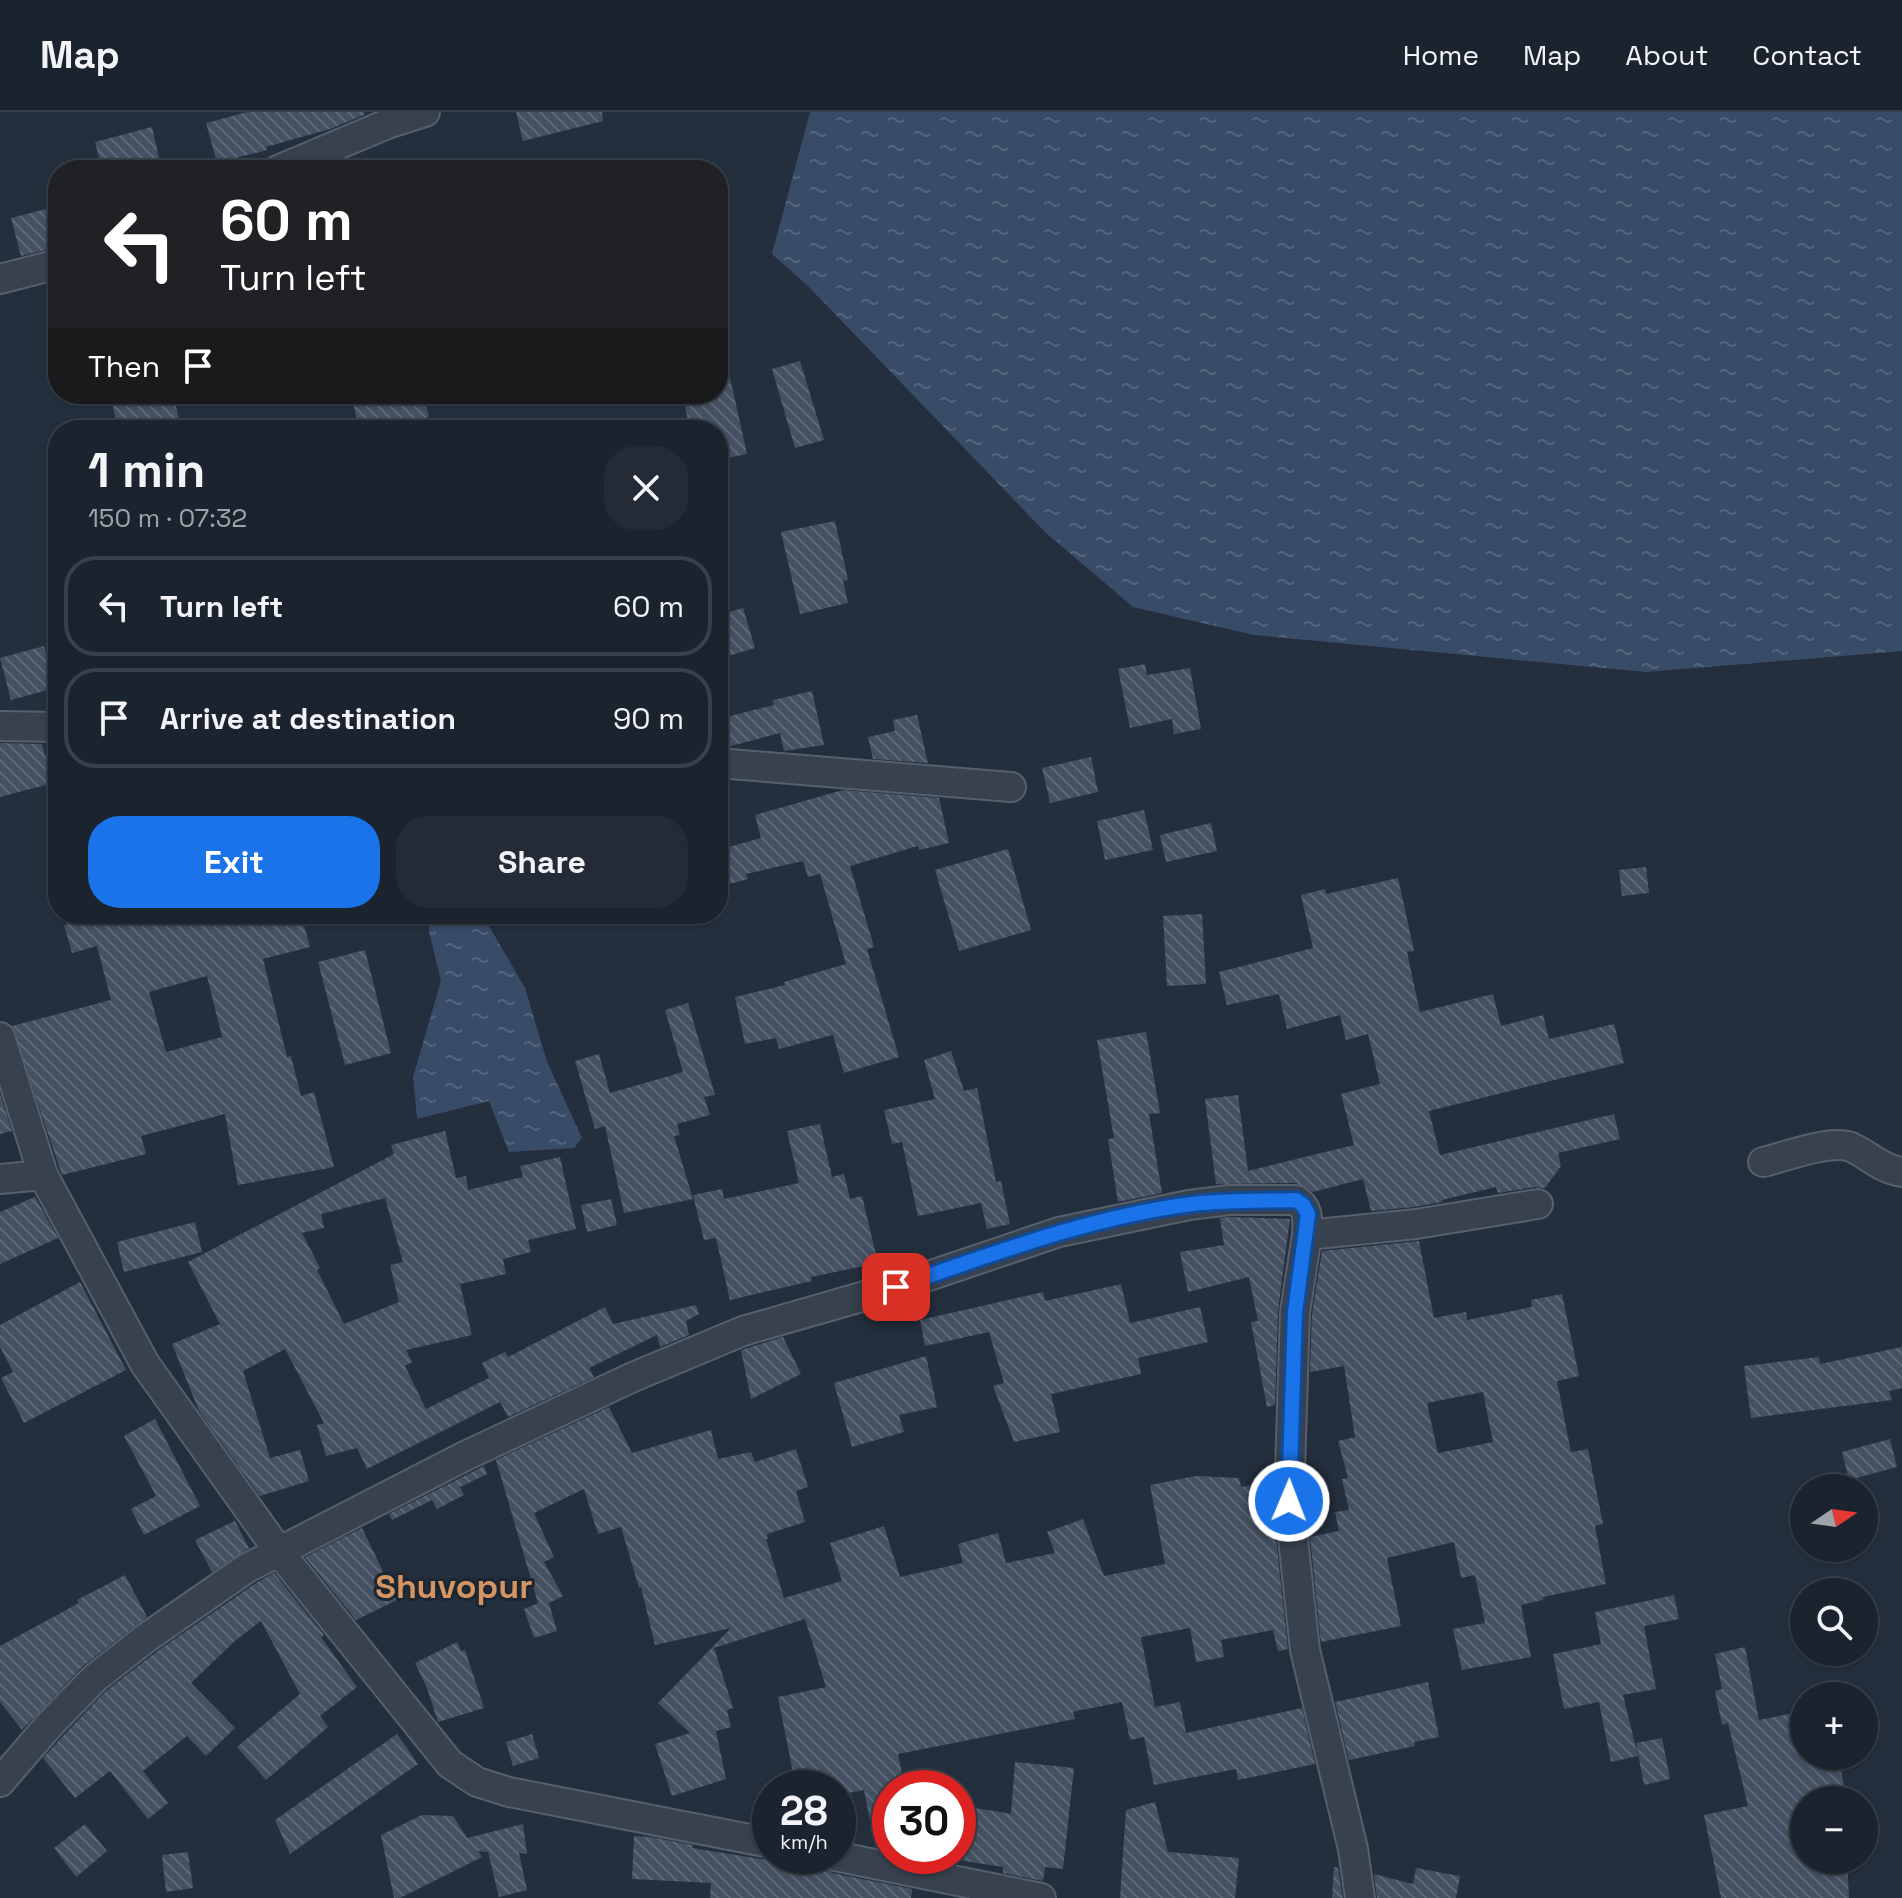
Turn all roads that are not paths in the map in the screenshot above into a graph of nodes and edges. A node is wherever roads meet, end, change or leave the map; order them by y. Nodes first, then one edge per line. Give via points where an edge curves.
1 (425, 112) edge
2 (302, 160) edge
3 (48, 267) edge
4 (0, 279) edge
5 (0, 726) edge
6 (48, 727) edge
7 (728, 764) edge
8 (1011, 787) dead end
9 (0, 1037) edge
10 (1763, 1162) dead end
11 (1902, 1172) edge
12 (43, 1175) junction
13 (0, 1179) edge
14 (1538, 1204) dead end
15 (1307, 1235) junction
16 (280, 1553) junction
17 (0, 1782) edge
18 (752, 1839) edge
19 (856, 1860) edge
20 (1041, 1898) edge
21 (1360, 1898) edge

1 - 2 street
3 - 4 street
5 - 6 street
7 - 8 street
9 - 12 street
10 - 11 street via 1836,1144
12 - 13 street
12 - 16 street via 145,1364
14 - 15 street
15 - 16 street via 1308,1214 1296,1200 1189,1205 1059,1232 743,1331 465,1456
15 - 21 street via 1295,1312 1289,1501 1305,1650
16 - 17 street via 207,1594 95,1678
16 - 18 street via 450,1764 477,1782
19 - 20 street

